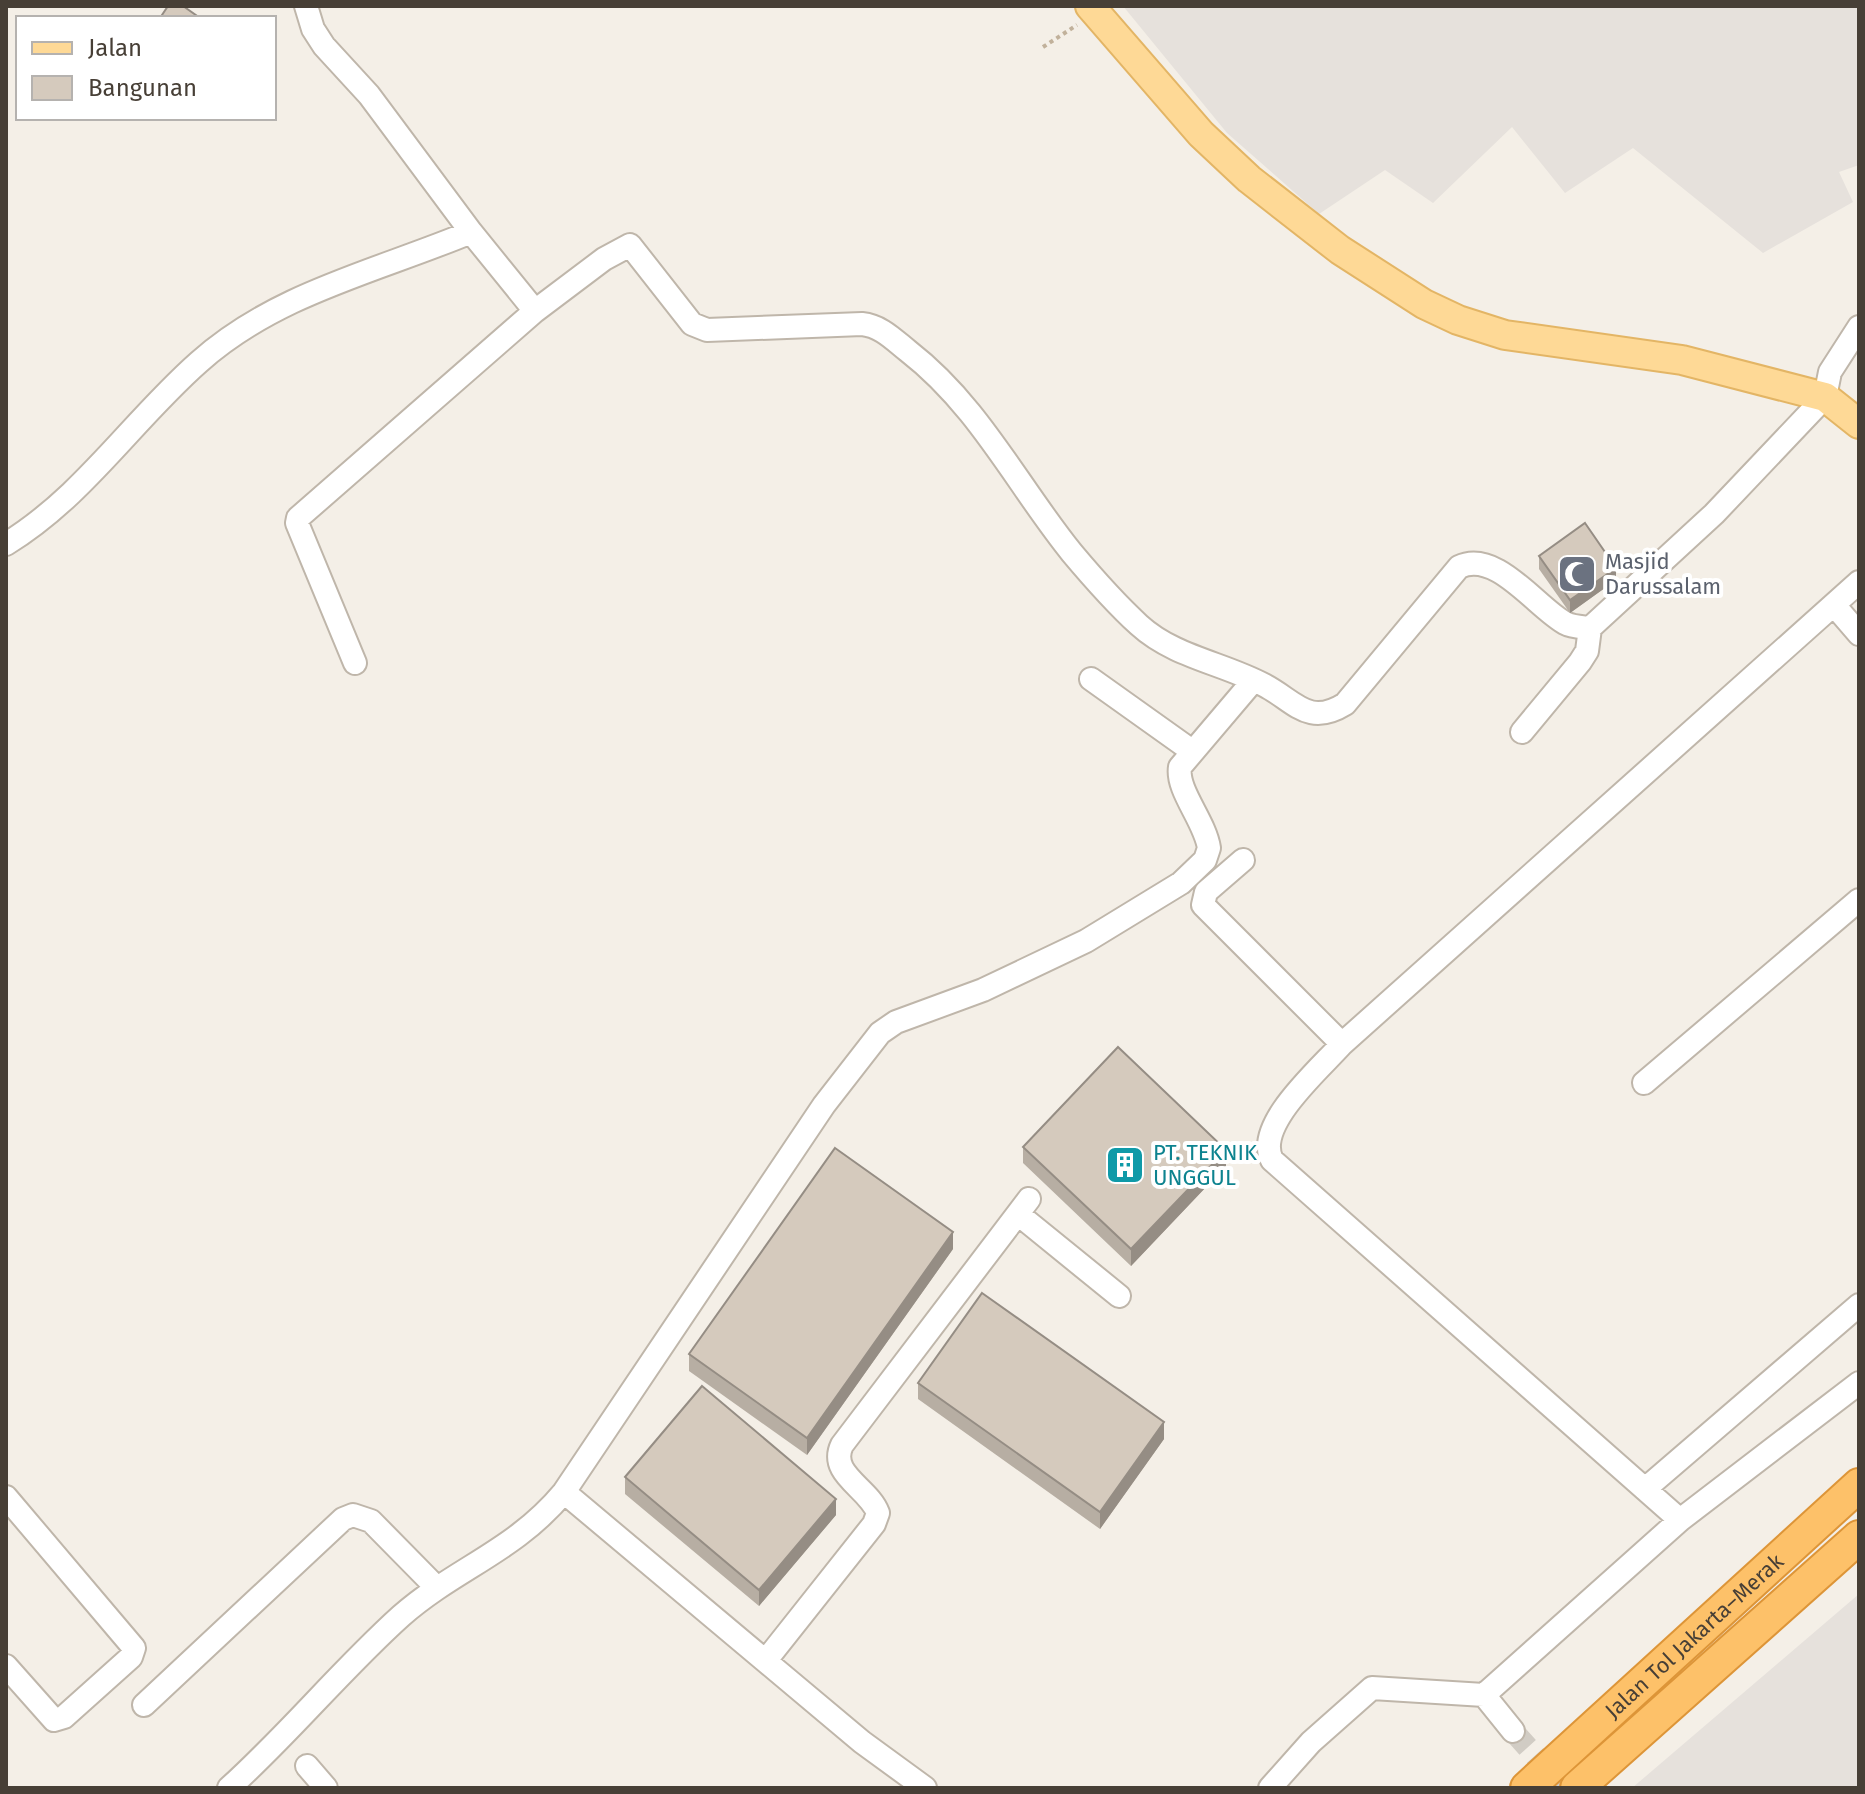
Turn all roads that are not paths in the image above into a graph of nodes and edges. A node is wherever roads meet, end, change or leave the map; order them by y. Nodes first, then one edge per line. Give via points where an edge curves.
1 (306, 6) edge
2 (1093, 9) edge
3 (471, 232) junction
4 (535, 311) junction
5 (1859, 327) edge
6 (1825, 397) junction
7 (1859, 424) edge
8 (7, 542) edge
9 (1859, 582) edge
10 (1834, 605) junction
11 (1590, 628) junction
12 (1859, 634) edge
13 (355, 663) dead end
14 (1091, 679) dead end
15 (1253, 681) junction
16 (1522, 732) dead end
17 (1192, 751) junction
18 (1243, 860) dead end
19 (1859, 900) edge
20 (1342, 1044) junction
21 (1644, 1083) dead end
22 (1119, 1296) dead end
23 (1859, 1305) edge
24 (1859, 1383) edge
25 (1859, 1485) edge
26 (1645, 1489) junction
27 (564, 1492) junction
28 (6, 1497) edge
29 (1680, 1520) junction
30 (1859, 1537) edge
31 (436, 1587) junction
32 (767, 1659) junction
33 (6, 1666) edge
34 (1484, 1695) junction
35 (144, 1705) dead end
36 (1513, 1731) tunnel mouth
37 (307, 1766) dead end
38 (229, 1788) edge
39 (326, 1788) edge
40 (925, 1788) edge
41 (1270, 1788) edge
42 (1527, 1788) edge
43 (1577, 1788) edge

1 - 3 street via 324,46 369,95
2 - 6 main road via 1201,134 1249,179 1340,250 1424,304 1505,335 1682,360
3 - 4 street
3 - 8 street via 302,296 236,336 201,360 63,504
4 - 13 street via 298,518
4 - 15 street via 630,245 692,324 707,330 862,324 882,330 960,397 1072,552 1140,626 1181,652
5 - 6 street via 1830,372
6 - 7 main road
6 - 11 street via 1714,514
9 - 10 street
10 - 12 street
10 - 20 street
11 - 15 street via 1566,623 1517,583 1470,561 1459,567 1345,704 1331,713 1301,710
11 - 16 street via 1580,662
14 - 17 street
15 - 17 street
17 - 27 street via 1178,778 1208,838 1205,860 1196,871 1086,941 880,1033 824,1105
18 - 20 street via 1206,892 1203,905
19 - 21 street
20 - 26 street via 1278,1117 1266,1148 1272,1160
22 - 32 street via 1023,1206 842,1445 838,1466 874,1502 878,1513
23 - 26 street
24 - 29 street
25 - 42 highway, Jalan Tol Jakarta–Merak
26 - 29 street
27 - 31 street via 515,1541
27 - 32 street
28 - 33 street via 134,1648 131,1657 64,1717 54,1720
29 - 34 street
30 - 43 highway, Jalan Tol Jakarta–Merak
31 - 35 street via 371,1521 353,1515 343,1519
31 - 38 street
32 - 40 street via 862,1742
34 - 36 street
34 - 41 street via 1372,1688 1311,1742
37 - 39 street

